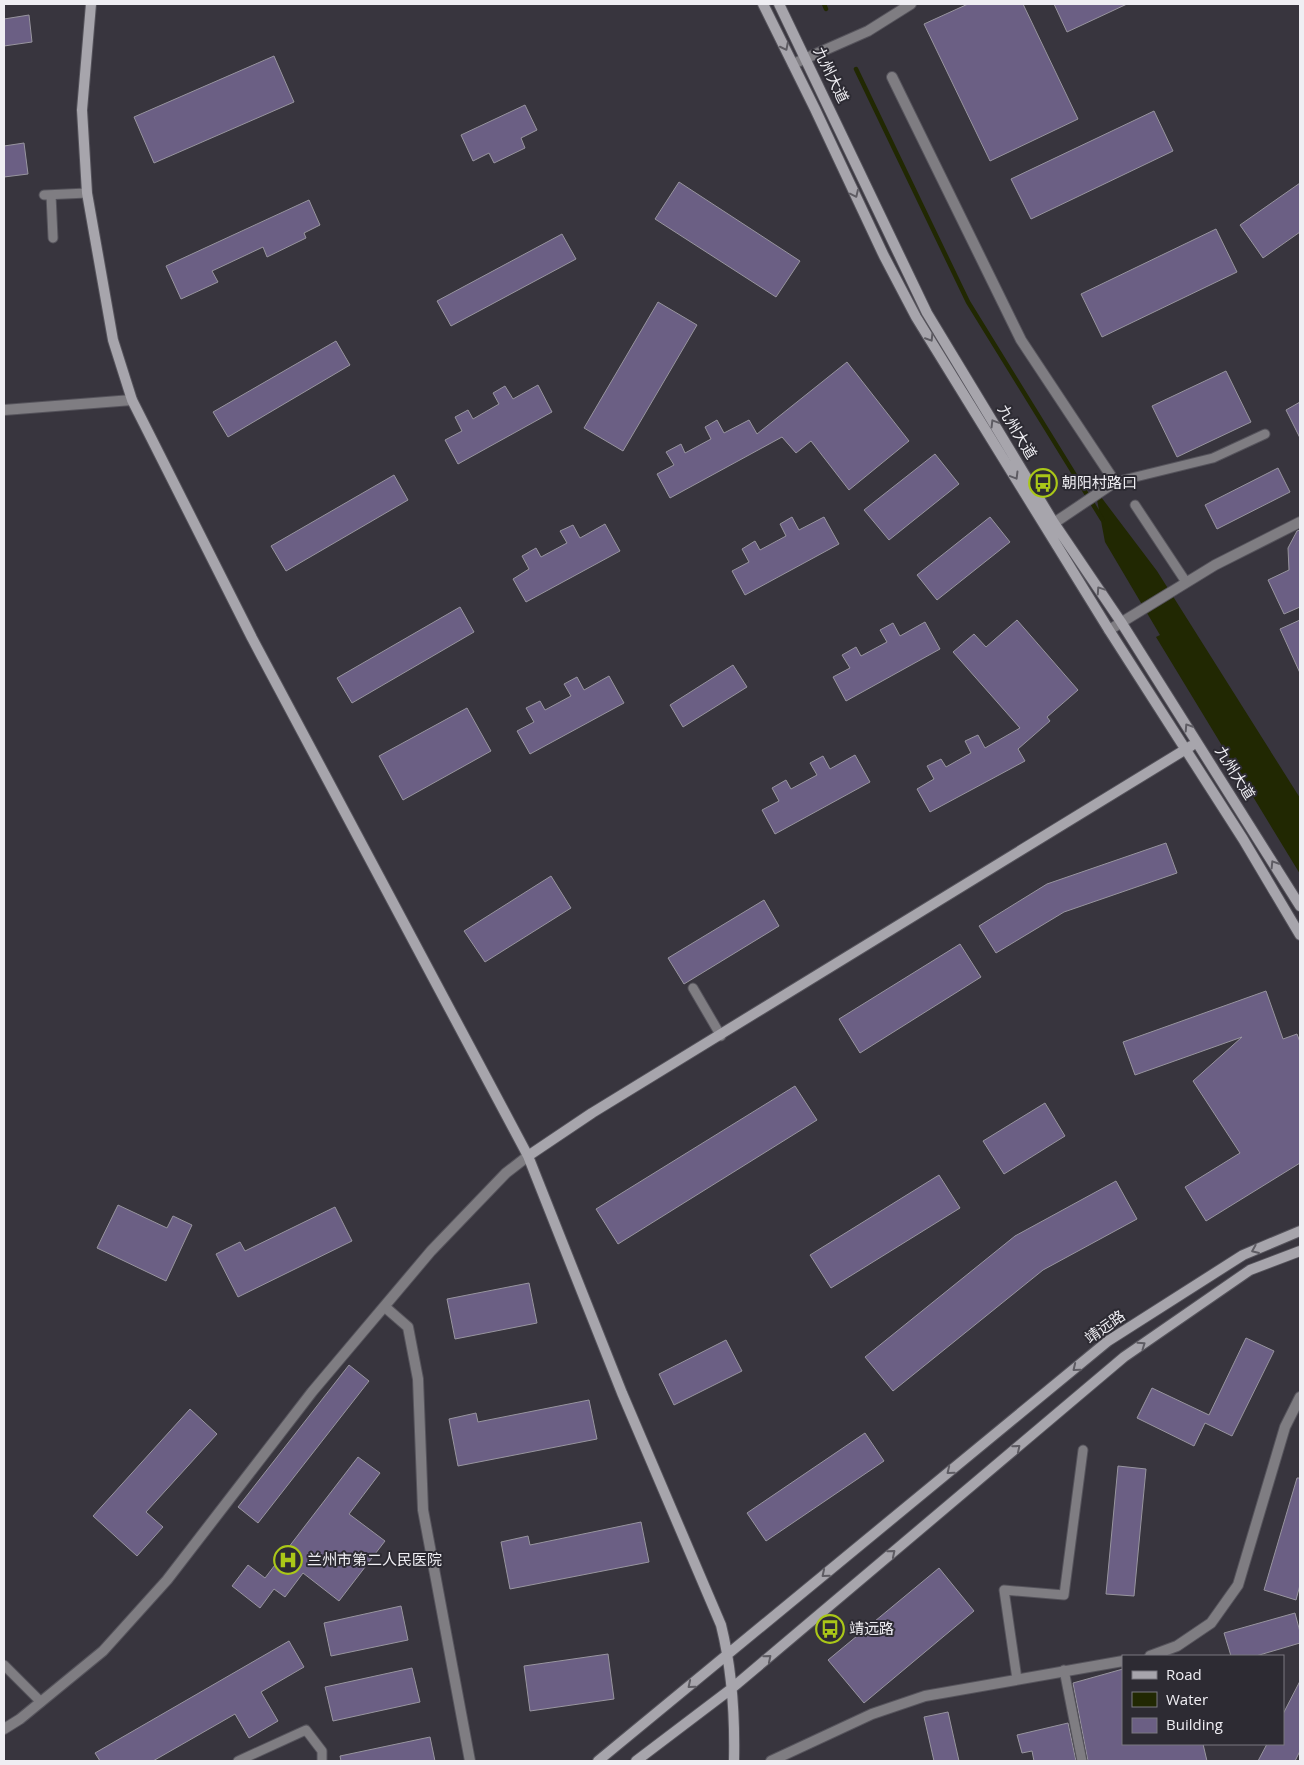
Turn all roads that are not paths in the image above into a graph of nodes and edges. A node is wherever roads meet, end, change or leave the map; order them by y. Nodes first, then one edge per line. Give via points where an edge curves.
1 (91, 4) edge
2 (763, 4) edge
3 (779, 4) edge
4 (910, 4) edge
5 (806, 58) junction
6 (793, 64) junction
7 (892, 78) dead end
8 (88, 193) junction
9 (52, 238) dead end
10 (132, 400) junction
11 (4, 410) edge
12 (1265, 434) dead end
13 (1115, 482) junction
14 (1135, 505) dead end
15 (1300, 522) edge
16 (1050, 524) junction
17 (1186, 582) junction
18 (1121, 622) junction
19 (1109, 630) junction
20 (1198, 742) junction
21 (1185, 750) junction
22 (1300, 906) edge
23 (1300, 935) edge
24 (692, 988) dead end
25 (721, 1036) junction
26 (528, 1156) junction
27 (1300, 1231) edge
28 (1300, 1251) edge
29 (386, 1306) junction
30 (1300, 1397) edge
31 (1083, 1450) dead end
32 (728, 1654) junction
33 (1153, 1655) edge
34 (1122, 1661) edge
35 (4, 1665) edge
36 (1064, 1670) junction
37 (1017, 1679) junction
38 (731, 1689) junction
39 (41, 1702) junction
40 (4, 1729) edge
41 (238, 1761) edge
42 (322, 1761) edge
43 (470, 1761) edge
44 (598, 1761) edge
45 (636, 1761) edge
46 (734, 1761) edge
47 (771, 1761) edge
48 (1082, 1761) edge

1 - 8 main road via 82,110
2 -> 6 main road
3 - 5 main road, 九州大道
4 - 5 street via 868,31
5 - 6 street
16 -> 5 main road, 九州大道 via 927,313
6 -> 16 main road via 916,317
7 - 13 street via 1021,340
8 - 9 lane via 47,195
8 - 10 main road via 112,340
10 - 11 street
10 - 26 main road via 252,638
12 - 13 lane via 1212,458
13 - 16 street
14 - 17 lane
15 - 17 street
18 -> 16 main road, 九州大道
16 - 19 main road
17 - 18 street
18 - 19 street
20 -> 18 main road, 九州大道
19 - 21 main road
20 - 21 main road
22 -> 20 main road, 九州大道
21 - 23 main road via 1243,838
21 - 25 main road
24 - 25 lane
25 - 26 main road via 592,1113
26 - 29 street via 506,1173 438,1244
26 - 32 main road via 622,1393 721,1625
27 -> 32 main road, 靖远路 via 1243,1255 1108,1341
38 -> 28 main road via 1124,1357 1250,1270
29 - 39 street via 312,1392 167,1580 103,1651
29 - 43 street via 408,1327 418,1379 423,1510
30 - 33 street via 1285,1427 1238,1585 1212,1623 1177,1646
31 - 37 lane via 1064,1595 1004,1590
32 - 38 main road
32 -> 44 main road, 靖远路
34 - 36 street
35 - 39 lane
36 - 37 street
36 - 48 lane
37 - 47 street via 925,1696 872,1714
38 - 45 main road
38 - 46 main road
39 - 40 street
41 - 42 lane via 306,1730 322,1751

